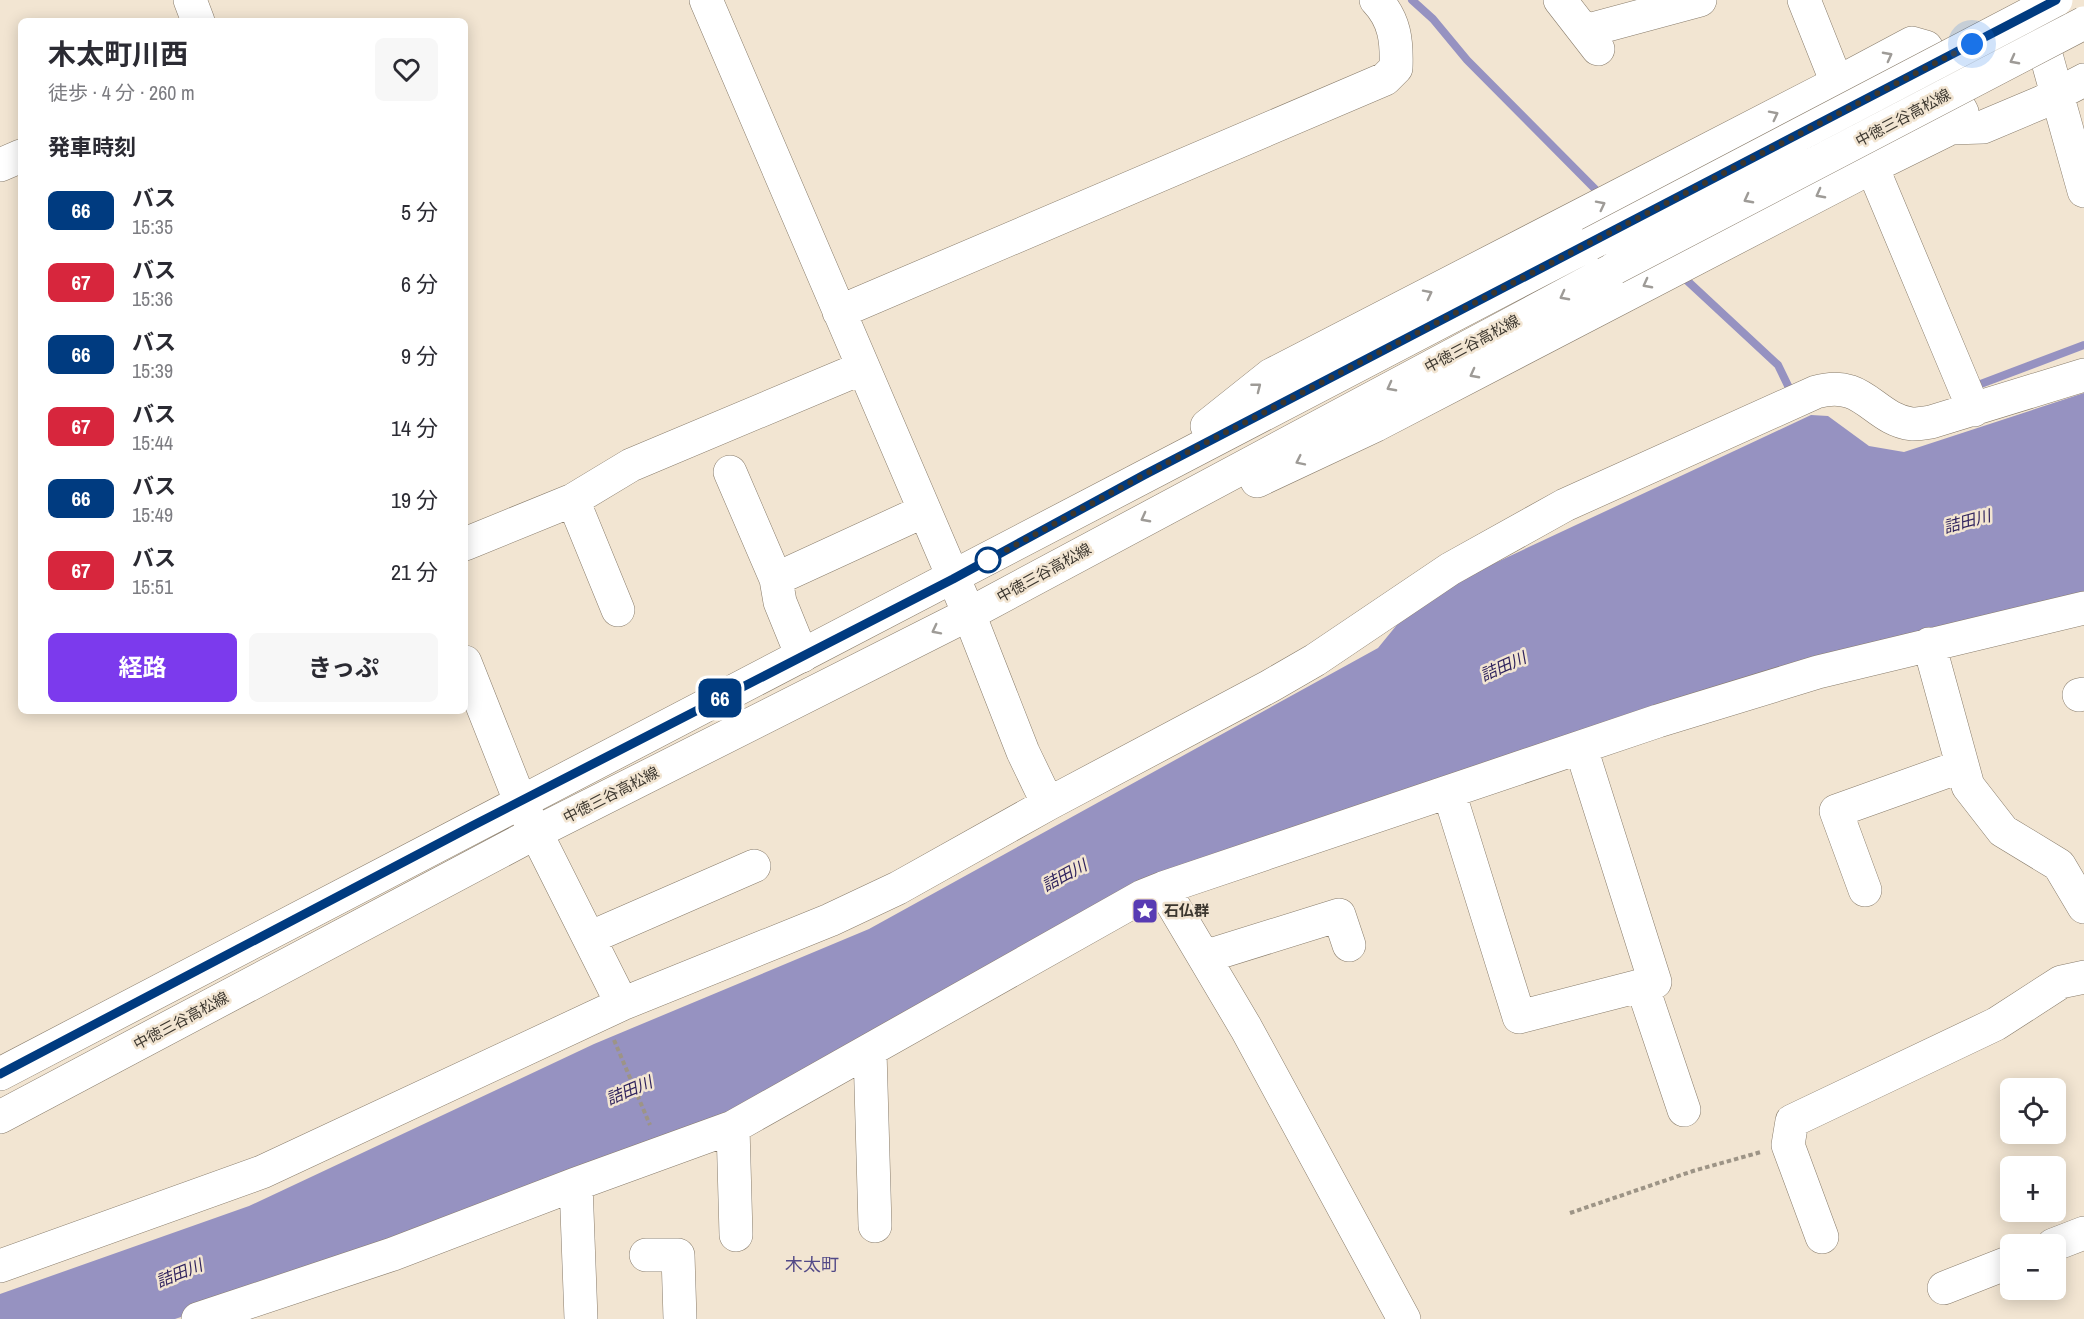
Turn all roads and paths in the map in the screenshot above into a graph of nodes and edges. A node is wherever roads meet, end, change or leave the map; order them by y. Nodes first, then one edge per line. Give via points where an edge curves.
1 (705, 0) edge
2 (1376, 0) edge
3 (1560, 0) edge
4 (1804, 0) edge
5 (2031, 0) edge
6 (2056, 0) edge
7 (1689, 1) edge
8 (2084, 23) edge
9 (2084, 80) edge
10 (1837, 83) junction
11 (2055, 95) junction
12 (1951, 128) junction
13 (18, 157) edge
14 (0, 165) edge
15 (1872, 167) junction
16 (2084, 191) edge
17 (838, 312) junction
18 (862, 368) junction
19 (2084, 375) edge
20 (1974, 410) junction
21 (730, 472) dead end
22 (1144, 475) junction
23 (1187, 495) junction
24 (573, 500) junction
25 (924, 512) junction
26 (468, 543) edge
27 (776, 579) junction
28 (953, 579) junction
29 (2084, 608) edge
30 (618, 610) dead end
31 (969, 614) junction
32 (1929, 644) junction
33 (802, 656) junction
34 (468, 670) edge
35 (1581, 748) junction
36 (1962, 766) junction
37 (1449, 792) junction
38 (520, 801) junction
39 (1048, 804) junction
40 (537, 832) junction
41 (754, 866) dead end
42 (1163, 888) junction
43 (1864, 890) dead end
44 (2084, 907) edge
45 (1340, 919) dead end
46 (589, 938) junction
47 (1204, 957) junction
48 (2084, 977) edge
49 (1642, 985) junction
50 (616, 1017) junction
51 (870, 1051) junction
52 (0, 1074) edge
53 (1684, 1110) dead end
54 (0, 1116) edge
55 (733, 1128) junction
56 (654, 1135) dead end
57 (1788, 1145) junction
58 (576, 1184) junction
59 (1570, 1213) dead end
60 (874, 1226) dead end
61 (2084, 1233) edge
62 (736, 1235) dead end
63 (1822, 1237) dead end
64 (2066, 1240) edge
65 (646, 1255) dead end
66 (0, 1266) edge
67 (2000, 1266) edge
68 (1944, 1288) dead end
69 (198, 1319) edge
70 (581, 1319) edge
71 (680, 1319) edge
72 (1404, 1319) edge

1 - 17 street
2 - 17 street via 1388,13 1394,33 1396,68 1385,79
3 - 7 street via 1592,41
4 - 10 street
5 - 11 street
6 - 22 street, bridge
8 -> 23 street, 中徳三谷高松線, bridge
9 - 11 street
10 -> 12 street via 1912,43 1926,47 1962,112
10 - 15 street
22 -> 10 street via 1271,375
11 - 12 street via 1983,127
11 - 16 street
12 - 15 street
13 - 14 street
15 - 20 street
15 -> 23 street via 1376,425 1259,481
17 - 18 street
18 - 24 street via 631,465
18 - 25 street
19 - 20 street
20 - 39 street via 1911,424 1850,390 1830,388 1816,392 1565,505 1450,569 1280,681
21 - 27 street
22 - 28 street
23 -> 31 street, 中徳三谷高松線
24 - 26 street
24 - 30 street
25 - 27 street
25 - 28 street
27 - 33 street via 780,602
28 - 31 street
28 - 33 street
29 - 32 street
31 - 39 street via 1023,752
31 -> 40 street, 中徳三谷高松線
32 - 35 street via 1818,672
32 - 36 street
33 - 38 street
34 - 38 street
35 - 37 street
35 - 49 street via 1654,982
36 - 43 street via 1836,811
36 - 44 street via 1968,786 2003,831 2060,865
37 - 42 street
37 - 49 street via 1519,1017
38 - 40 street
38 - 52 street
39 - 50 street via 925,874 850,911
40 - 46 street
40 - 54 street, 中徳三谷高松線
41 - 46 street
42 - 47 street
42 - 51 street
45 - 47 street
46 - 50 street
47 - 72 street
48 - 57 street via 2061,982 1996,1024 1792,1121
49 - 53 street
50 - 56 path
50 - 66 street via 262,1172
51 - 55 street
51 - 60 street
55 - 58 street
55 - 62 street
57 - 59 path via 1693,1171
57 - 63 street
58 - 69 street via 393,1254
58 - 70 street
61 - 64 street
65 - 71 street via 678,1255
67 - 68 street

